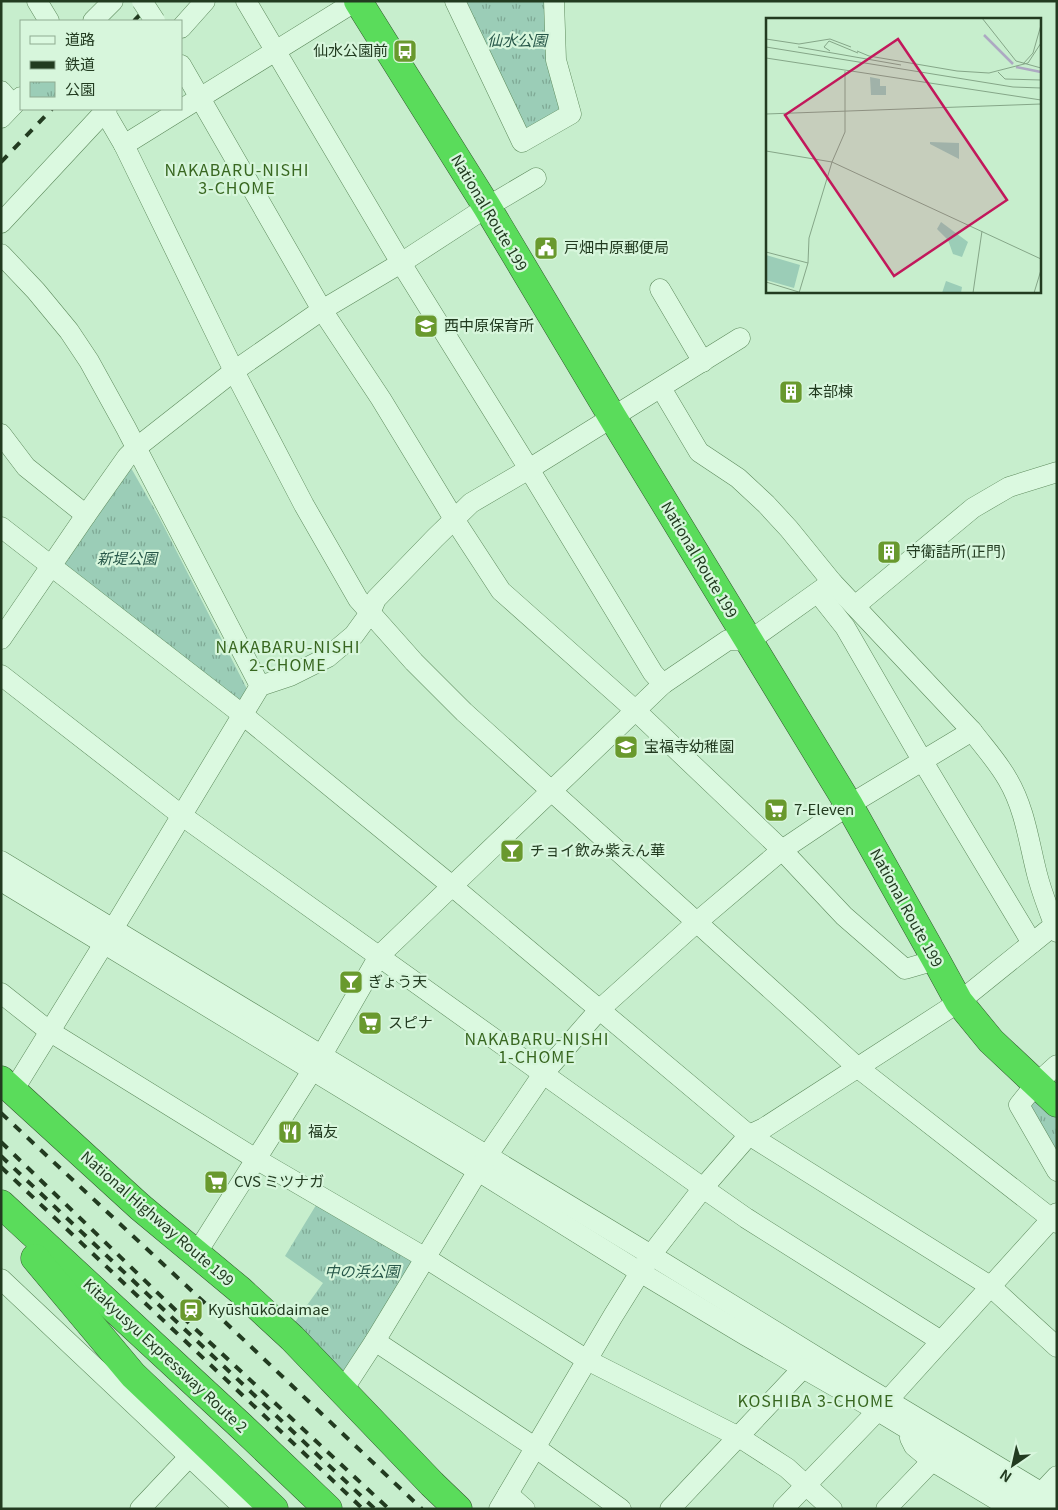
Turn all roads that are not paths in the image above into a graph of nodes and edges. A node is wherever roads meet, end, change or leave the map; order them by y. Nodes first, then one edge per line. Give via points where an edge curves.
1 (36, 1) edge
2 (113, 1) edge
3 (142, 1) edge
4 (205, 1) edge
5 (246, 1) edge
6 (357, 1) edge
7 (455, 1) edge
8 (554, 1) edge
9 (48, 20) edge
10 (94, 20) edge
11 (154, 20) edge
12 (182, 27) edge
13 (276, 51) junction
14 (182, 68) edge
15 (200, 99) junction
16 (104, 110) edge
17 (106, 110) edge
18 (124, 146) junction
19 (536, 178) dead end
20 (486, 208) junction
21 (1, 223) edge
22 (1, 254) edge
23 (401, 264) junction
24 (660, 289) dead end
25 (322, 310) junction
26 (740, 338) dead end
27 (703, 362) junction
28 (234, 371) junction
29 (661, 388) junction
30 (613, 418) junction
31 (1, 434) edge
32 (136, 448) junction
33 (529, 469) junction
34 (1057, 472) edge
35 (86, 515) junction
36 (454, 520) junction
37 (1, 527) edge
38 (51, 565) junction
39 (825, 588) junction
40 (855, 606) junction
41 (370, 613) junction
42 (1, 639) edge
43 (749, 641) junction
44 (1, 674) edge
45 (663, 684) junction
46 (260, 686) junction
47 (635, 710) junction
48 (243, 715) junction
49 (972, 731) junction
50 (922, 760) junction
51 (552, 791) junction
52 (848, 805) junction
53 (181, 815) junction
54 (782, 850) junction
55 (1, 861) edge
56 (1, 881) edge
57 (452, 886) junction
58 (697, 922) junction
59 (1056, 927) edge
60 (109, 936) junction
61 (1032, 943) junction
62 (379, 956) junction
63 (936, 960) junction
64 (1, 994) edge
65 (959, 1002) junction
66 (599, 1010) junction
67 (49, 1031) junction
68 (317, 1063) junction
69 (1057, 1065) edge
70 (857, 1067) junction
71 (543, 1074) junction
72 (1036, 1084) junction
73 (7, 1085) edge
74 (1057, 1103) edge
75 (749, 1135) junction
76 (256, 1159) junction
77 (482, 1163) junction
78 (1057, 1171) edge
79 (703, 1188) junction
80 (1, 1204) edge
81 (1055, 1218) edge
82 (1, 1227) edge
83 (196, 1254) junction
84 (651, 1255) junction
85 (424, 1257) junction
86 (35, 1258) junction
87 (640, 1272) junction
88 (1, 1278) edge
89 (990, 1286) junction
90 (374, 1341) junction
91 (941, 1341) junction
92 (1057, 1347) edge
93 (587, 1360) junction
94 (803, 1368) junction
95 (343, 1390) junction
96 (883, 1406) junction
97 (906, 1428) junction
98 (738, 1437) junction
99 (536, 1448) junction
100 (189, 1457) junction
101 (932, 1461) junction
102 (1057, 1476) edge
103 (805, 1485) junction
104 (1046, 1501) edge
105 (504, 1502) edge
106 (1009, 1508) edge
107 (140, 1509) edge
108 (245, 1509) edge
109 (274, 1509) edge
110 (302, 1509) edge
111 (328, 1509) edge
112 (458, 1509) edge
113 (525, 1509) edge
114 (621, 1509) edge
115 (670, 1509) edge
116 (783, 1509) edge
117 (832, 1509) edge
118 (886, 1509) edge

1 - 9 street
2 - 10 street
3 - 11 street, bridge
4 - 12 street
5 - 13 street
6 - 13 street
6 - 20 highway, National Route 199
7 - 8 street via 522,142 571,114 556,60
13 - 15 street
13 - 23 street
14 - 15 street
15 - 18 street
15 - 25 street
16 - 21 street
17 - 18 street
18 - 28 street
19 - 20 street
20 - 23 street
20 - 30 highway, National Route 199
22 - 32 street via 69,331 103,385
23 - 25 street
23 - 33 street
24 - 27 street
25 - 28 street
25 - 36 street via 381,399
26 - 27 street
27 - 29 street
28 - 32 street
28 - 41 street via 304,505 358,599
29 - 30 street
29 - 39 street via 698,452 738,478 766,504 789,529
30 - 33 street
30 - 43 highway, National Route 199
31 - 35 street via 26,466
32 - 35 street
32 - 46 street
33 - 36 street via 471,503
33 - 45 street via 653,673
34 - 40 street via 1009,487 973,508
35 - 38 street
36 - 41 street via 376,598
36 - 47 street via 501,590
37 - 38 street
38 - 42 street
38 - 48 street
39 - 40 street
39 - 43 street
39 - 50 street
40 - 49 street
41 - 46 street via 354,635 328,657 290,676
41 - 51 street via 464,712
43 - 45 street via 728,640
43 - 52 highway, National Route 199
44 - 53 street
45 - 47 street
46 - 48 street
47 - 51 street
47 - 54 street
48 - 53 street
48 - 57 street
49 - 50 street
49 - 59 street via 1009,780 1019,803 1037,876
50 - 52 street
50 - 61 street
51 - 57 street
51 - 58 street
52 - 54 street
52 - 63 highway, National Route 199
53 - 60 street
53 - 62 street
54 - 58 street
54 - 63 street via 844,916 906,969
55 - 60 street
56 - 60 street
57 - 62 street
57 - 66 street
58 - 66 street
58 - 70 street
59 - 61 street
60 - 67 street
60 - 68 street
61 - 65 street
62 - 68 street
62 - 71 street
63 - 65 highway, National Route 199
64 - 67 street
65 - 70 street
65 - 72 highway, National Route 199 via 992,1042
66 - 71 street
66 - 75 street
67 - 73 street
67 - 76 street
68 - 76 street
68 - 77 street
69 - 72 street
70 - 75 street
70 - 81 street
71 - 77 street
71 - 79 street
72 - 74 highway, National Route 199
72 - 78 street via 1019,1105
73 - 83 highway, National Highway Route 199
75 - 79 street
75 - 89 street
76 - 83 street
76 - 85 street
77 - 84 street
77 - 85 street
77 - 87 street
79 - 84 street
79 - 91 street
80 - 111 highway, Kitakyusyu Expressway Route 2
81 - 89 street
82 - 86 highway
83 - 95 highway, National Highway Route 199 via 292,1338
84 - 87 street
84 - 96 street
85 - 90 street
85 - 93 street
86 - 109 highway via 133,1375
86 - 110 highway
87 - 93 street
87 - 94 street
88 - 100 street
89 - 91 street
89 - 92 street
90 - 95 street
90 - 99 street
91 - 96 street
93 - 98 street
93 - 99 street
94 - 96 street
94 - 98 street
95 - 112 highway, National Highway Route 199
96 - 97 street
96 - 103 street
96 - 104 street
97 - 101 street via 914,1446
97 - 104 street
98 - 103 street via 787,1468
98 - 115 street
99 - 105 street
99 - 114 street
100 - 107 street
100 - 108 street
101 - 106 street
101 - 118 street
102 - 104 street
103 - 116 street
103 - 117 street
105 - 113 street

